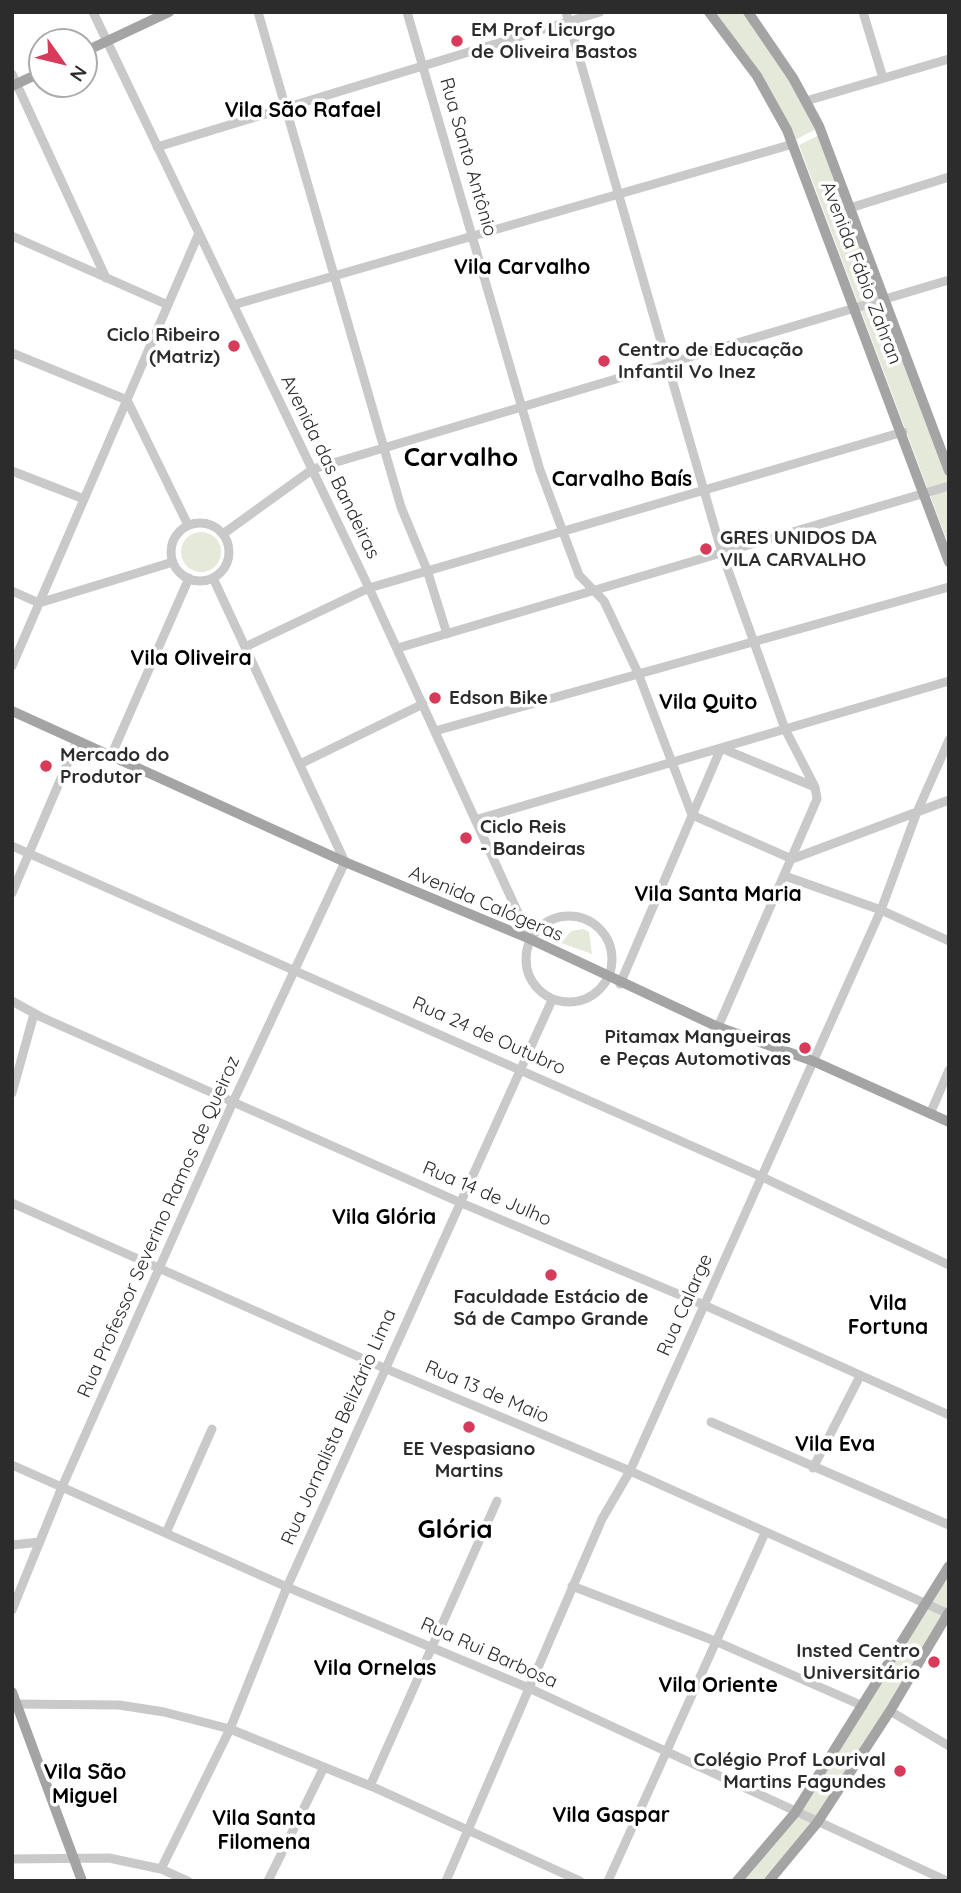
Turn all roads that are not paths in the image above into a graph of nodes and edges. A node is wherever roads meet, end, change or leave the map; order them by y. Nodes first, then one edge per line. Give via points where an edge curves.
1 (93, 12) edge
2 (169, 12) edge
3 (258, 12) edge
4 (407, 12) edge
5 (600, 12) edge
6 (709, 12) edge
7 (748, 12) edge
8 (863, 12) edge
9 (568, 17) edge
10 (107, 41) junction
11 (98, 45) edge
12 (948, 62) edge
13 (423, 66) junction
14 (883, 78) junction
15 (14, 82) edge
16 (806, 101) junction
17 (286, 107) junction
18 (793, 144) junction
19 (157, 147) junction
20 (949, 177) edge
21 (619, 195) junction
22 (850, 208) junction
23 (199, 233) junction
24 (12, 236) edge
25 (472, 237) junction
26 (334, 277) junction
27 (106, 278) junction
28 (949, 280) edge
29 (885, 301) junction
30 (168, 305) junction
31 (233, 305) junction
32 (856, 310) junction
33 (12, 354) edge
34 (668, 364) junction
35 (127, 400) junction
36 (522, 406) junction
37 (902, 432) junction
38 (382, 446) junction
39 (313, 468) junction
40 (12, 471) edge
41 (949, 471) edge
42 (949, 486) edge
43 (704, 490) junction
44 (923, 495) junction
45 (84, 499) junction
46 (188, 526) junction
47 (562, 532) junction
48 (223, 534) junction
49 (722, 554) junction
50 (173, 562) junction
51 (949, 562) edge
52 (427, 570) junction
53 (189, 578) junction
54 (213, 578) junction
55 (949, 587) edge
56 (369, 588) junction
57 (12, 591) edge
58 (597, 591) junction
59 (39, 603) junction
60 (447, 634) junction
61 (754, 642) junction
62 (245, 647) junction
63 (398, 648) junction
64 (12, 666) edge
65 (638, 673) junction
66 (949, 681) edge
67 (423, 704) junction
68 (12, 710) edge
69 (785, 729) junction
70 (435, 732) junction
71 (949, 740) edge
72 (77, 741) junction
73 (721, 748) junction
74 (111, 756) junction
75 (300, 764) junction
76 (674, 764) junction
77 (815, 787) junction
78 (949, 800) edge
79 (917, 812) junction
80 (692, 816) junction
81 (475, 820) junction
82 (12, 846) edge
83 (30, 853) junction
84 (792, 859) junction
85 (345, 862) junction
86 (785, 876) junction
87 (12, 893) edge
88 (881, 910) junction
89 (530, 939) junction
90 (949, 941) edge
91 (295, 970) junction
92 (608, 978) junction
93 (620, 984) junction
94 (552, 1000) junction
95 (12, 1001) edge
96 (34, 1014) junction
97 (718, 1027) junction
98 (813, 1061) junction
99 (521, 1069) junction
100 (949, 1070) edge
101 (12, 1093) edge
102 (233, 1102) junction
103 (930, 1114) junction
104 (949, 1122) edge
105 (760, 1176) junction
106 (459, 1202) junction
107 (12, 1203) edge
108 (949, 1265) edge
109 (159, 1268) junction
110 (704, 1305) junction
111 (384, 1368) junction
112 (860, 1376) junction
113 (949, 1415) edge
114 (711, 1422) dead end
115 (212, 1429) dead end
116 (12, 1465) edge
117 (813, 1468) junction
118 (630, 1471) junction
119 (62, 1487) junction
120 (497, 1501) dead end
121 (949, 1525) edge
122 (166, 1533) junction
123 (765, 1533) junction
124 (40, 1542) junction
125 (12, 1545) edge
126 (949, 1566) edge
127 (572, 1586) junction
128 (287, 1587) junction
129 (925, 1604) junction
130 (12, 1610) edge
131 (948, 1613) edge
132 (715, 1641) junction
133 (432, 1647) junction
134 (531, 1689) junction
135 (13, 1700) edge
136 (863, 1706) junction
137 (890, 1711) junction
138 (230, 1730) junction
139 (949, 1746) edge
140 (666, 1751) junction
141 (324, 1767) junction
142 (369, 1786) junction
143 (795, 1813) junction
144 (817, 1823) junction
145 (468, 1831) junction
146 (73, 1857) junction
147 (12, 1859) edge
148 (161, 1869) junction
149 (82, 1881) edge
150 (188, 1881) edge
151 (268, 1881) edge
152 (446, 1881) edge
153 (580, 1881) edge
154 (608, 1881) edge
155 (737, 1881) edge
156 (769, 1881) edge
157 (947, 1881) edge

1 - 10 street, Avenida das Bandeiras
2 - 10 main road
3 - 17 street
4 - 13 street, Rua Santo Antônio
5 - 9 street
6 - 18 main road, Avenida Fábio Zahran via 757,76
7 - 16 main road, Avenida Fábio Zahran
8 - 14 street
9 - 13 street
9 - 21 street
10 - 11 main road
10 - 19 street, Avenida das Bandeiras
12 - 14 street
13 - 17 street
13 - 25 street, Rua Santo Antônio
14 - 16 street
15 - 27 street
16 - 22 main road, Avenida Fábio Zahran
17 - 19 street
17 - 26 street
18 - 21 street
18 - 32 main road, Avenida Fábio Zahran
19 - 23 street, Avenida das Bandeiras
20 - 22 street
21 - 25 street
21 - 34 street
22 - 29 main road, Avenida Fábio Zahran
23 - 30 street
23 - 31 street, Avenida das Bandeiras
24 - 27 street
25 - 26 street
25 - 36 street, Rua Santo Antônio
26 - 31 street
26 - 38 street
27 - 30 street
28 - 29 street
29 - 32 street
29 - 41 main road, Avenida Fábio Zahran
30 - 35 street
31 - 39 street, Avenida das Bandeiras
32 - 34 street
32 - 37 main road, Avenida Fábio Zahran
33 - 35 street
34 - 36 street
34 - 43 street
35 - 45 street
35 - 46 street
36 - 38 street
36 - 47 street, Rua Santo Antônio
37 - 43 street
37 - 44 main road, Avenida Fábio Zahran
38 - 39 street
38 - 52 street
39 - 48 street
39 - 56 street, Avenida das Bandeiras
40 - 45 street
42 - 44 street
43 - 47 street
43 - 49 street
44 - 49 street
44 - 51 main road, Avenida Fábio Zahran
45 - 59 street
46 - 48 street via 211,525
46 - 50 street via 172,545
47 - 52 street
47 - 58 street, Rua Santo Antônio via 579,575
48 - 54 street via 228,543 226,563
49 - 58 street
49 - 61 street
50 - 53 street
50 - 59 street
52 - 56 street
52 - 60 street
53 - 54 street
53 - 74 street
54 - 62 street
55 - 61 street
56 - 62 street
56 - 63 street, Avenida das Bandeiras
57 - 59 street
58 - 60 street
58 - 65 street, Rua Santo Antônio
59 - 64 street
60 - 63 street
61 - 65 street
61 - 69 street
62 - 75 street
63 - 67 street, Avenida das Bandeiras
65 - 70 street
65 - 76 street, Rua Santo Antônio
66 - 69 street
67 - 70 street, Avenida das Bandeiras
67 - 75 street
68 - 72 main road, Avenida Calógeras
69 - 73 street
69 - 77 street
70 - 81 street, Avenida das Bandeiras
71 - 79 street, Rua Calarge
72 - 74 main road, Avenida Calógeras
72 - 83 street
73 - 76 street
73 - 77 street
73 - 80 street
74 - 85 main road, Avenida Calógeras
75 - 85 street
76 - 80 street, Rua Santo Antônio
76 - 81 street
77 - 84 street via 815,806
78 - 79 street
79 - 84 street
79 - 88 street, Rua Calarge
80 - 84 street
80 - 93 street
81 - 89 street, Avenida das Bandeiras
82 - 83 street, Rua 24 de Outubro
83 - 87 street
83 - 91 street, Rua 24 de Outubro
84 - 86 street
85 - 89 main road, Avenida Calógeras
85 - 91 street, Rua Professor Severino Ramos de Queiroz
86 - 88 street
86 - 97 street
88 - 90 street
88 - 98 street, Rua Calarge
89 - 92 main road, Avenida Calógeras
89 - 92 street via 549,920 562,916 589,920 608,939 612,952
89 - 94 street via 526,960 531,981
91 - 99 street, Rua 24 de Outubro
91 - 102 street, Rua Professor Severino Ramos de Queiroz
92 - 93 main road, Avenida Calógeras
92 - 94 street via 601,989 578,1002
93 - 97 main road, Avenida Calógeras
94 - 99 street, Rua Jornalista Belizário Lima
95 - 96 street, Rua 14 de Julho
96 - 101 street
96 - 102 street, Rua 14 de Julho
97 - 98 main road, Avenida Calógeras
98 - 103 main road, Avenida Calógeras
98 - 105 street, Rua Calarge
99 - 105 street, Rua 24 de Outubro
99 - 106 street, Rua Jornalista Belizário Lima
100 - 103 street
102 - 106 street, Rua 14 de Julho
102 - 109 street, Rua Professor Severino Ramos de Queiroz
103 - 104 main road, Avenida Calógeras
105 - 108 street, Rua 24 de Outubro
105 - 110 street, Rua Calarge
106 - 110 street, Rua 14 de Julho
106 - 111 street, Rua Jornalista Belizário Lima
107 - 109 street, Rua 13 de Maio
109 - 111 street, Rua 13 de Maio
109 - 119 street, Rua Professor Severino Ramos de Queiroz
110 - 112 street, Rua 14 de Julho
110 - 118 street, Rua Calarge
111 - 118 street, Rua 13 de Maio
111 - 128 street, Rua Jornalista Belizário Lima
112 - 113 street, Rua 14 de Julho
112 - 117 street
114 - 117 street
115 - 122 street
116 - 119 street, Rua Rui Barbosa
117 - 121 street
118 - 123 street, Rua 13 de Maio
118 - 127 street, Rua Calarge
119 - 122 street, Rua Rui Barbosa
119 - 124 street, Rua Professor Severino Ramos de Queiroz
120 - 133 street
122 - 128 street, Rua Rui Barbosa
123 - 129 street, Rua 13 de Maio
123 - 132 street
124 - 125 street
124 - 130 street, Rua Professor Severino Ramos de Queiroz
126 - 129 main road
127 - 132 street
127 - 134 street, Rua Calarge
128 - 133 street, Rua Rui Barbosa
128 - 138 street, Rua Jornalista Belizário Lima
129 - 131 street, Rua 13 de Maio
129 - 136 main road
131 - 137 main road
132 - 136 street
132 - 140 street
133 - 134 street, Rua Rui Barbosa
133 - 142 street
134 - 140 street, Rua Rui Barbosa
134 - 145 street, Rua Calarge
135 - 138 street via 118,1705
135 - 146 main road
136 - 143 main road
137 - 139 street
137 - 144 main road
138 - 141 street
138 - 148 street, Rua Jornalista Belizário Lima
140 - 143 street, Rua Rui Barbosa
140 - 154 street
141 - 142 street
141 - 151 street
142 - 145 street
143 - 144 street, Rua Rui Barbosa
143 - 155 main road
144 - 156 main road
144 - 157 street, Rua Rui Barbosa
145 - 152 street, Rua Calarge
145 - 153 street
146 - 147 street
146 - 148 street via 138,1862
146 - 149 main road
148 - 150 street

